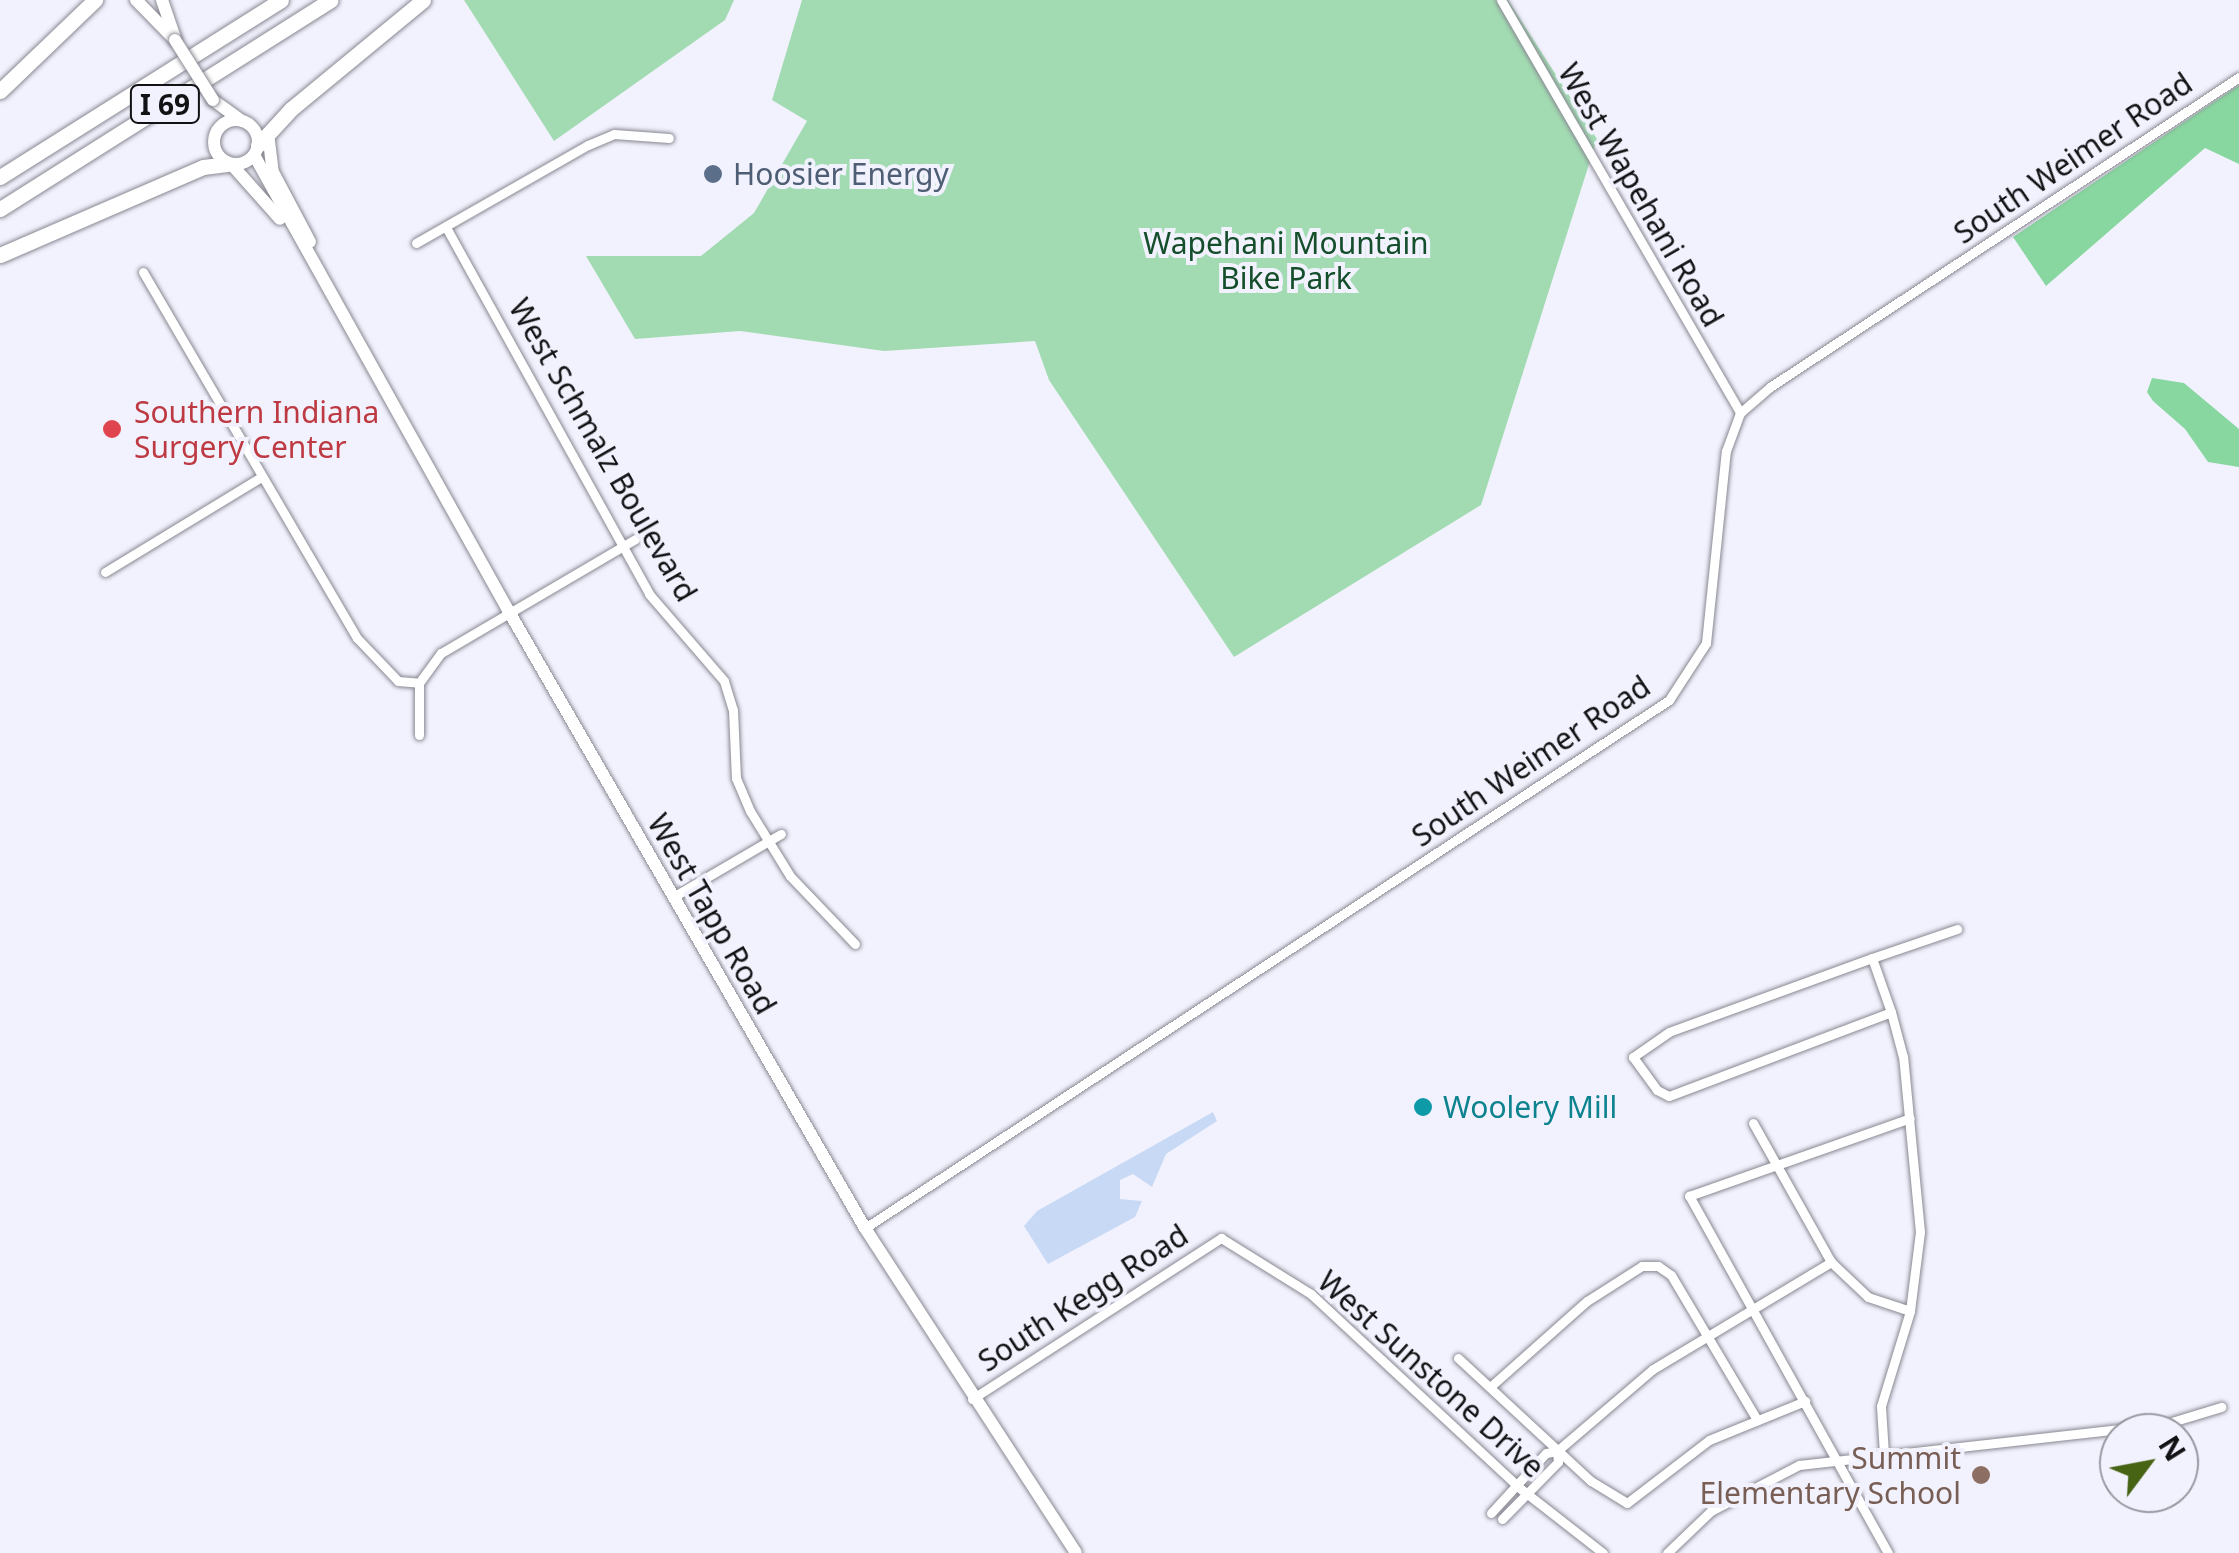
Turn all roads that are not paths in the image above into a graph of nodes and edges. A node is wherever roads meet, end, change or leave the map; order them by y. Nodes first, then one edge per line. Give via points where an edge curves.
1 (95, 0) edge
2 (139, 0) edge
3 (162, 0) edge
4 (281, 0) edge
5 (331, 0) edge
6 (423, 0) edge
7 (1501, 0) edge
8 (176, 40) junction
9 (2239, 77) edge
10 (0, 91) edge
11 (213, 100) junction
12 (242, 121) junction
13 (214, 135) junction
14 (669, 138) dead end
15 (260, 144) junction
16 (230, 164) junction
17 (0, 177) edge
18 (0, 208) edge
19 (447, 228) junction
20 (416, 243) dead end
21 (0, 255) edge
22 (143, 272) dead end
23 (328, 286) junction
24 (1740, 414) junction
25 (261, 477) junction
26 (635, 539) dead end
27 (624, 546) junction
28 (105, 572) dead end
29 (508, 610) junction
30 (418, 683) junction
31 (418, 735) dead end
32 (781, 834) dead end
33 (768, 841) junction
34 (673, 897) junction
35 (1957, 929) dead end
36 (856, 944) dead end
37 (1872, 958) junction
38 (1891, 1012) junction
39 (1910, 1118) junction
40 (1754, 1123) dead end
41 (1774, 1164) junction
42 (866, 1228) junction
43 (1221, 1238) joint
44 (1831, 1262) junction
45 (1752, 1311) junction
46 (1910, 1311) junction
47 (1707, 1337) junction
48 (1458, 1358) dead end
49 (1490, 1386) junction
50 (972, 1399) junction
51 (1805, 1401) junction
52 (2221, 1407) dead end
53 (1757, 1420) junction
54 (1557, 1451) junction
55 (1884, 1454) junction
56 (1831, 1460) junction
57 (1516, 1484) junction
58 (1526, 1493) junction
59 (1492, 1513) dead end
60 (1502, 1519) dead end
61 (1076, 1553) edge
62 (1602, 1553) edge
63 (1667, 1553) edge
64 (1888, 1553) edge

1 - 10 highway
2 - 8 main road
3 - 8 main road
4 - 17 highway, I 69
5 - 18 highway, I 69
6 - 15 highway
7 - 24 street, West Wapehani Road
8 - 11 main road, bridge
9 - 24 street, South Weimer Road via 1770,387
11 - 12 main road
11 - 13 main road
12 - 13 main road via 228,122
12 - 15 main road
13 - 16 main road via 217,154
14 - 19 street via 614,134
15 - 16 main road
15 - 23 main road, West Tapp Road
15 - 23 main road
16 - 21 highway via 203,168
16 - 23 main road, West Tapp Road via 255,185
19 - 20 street
19 - 27 street, West Schmalz Boulevard
22 - 25 street
23 - 29 main road, West Tapp Road
24 - 42 street, South Weimer Road via 1726,451 1706,643 1669,700
25 - 28 street
25 - 30 street via 357,638 398,682
26 - 27 street
27 - 29 street
27 - 33 street, West Schmalz Boulevard via 656,604 706,653 724,681 736,778
29 - 30 street via 442,653
29 - 34 main road, West Tapp Road
30 - 31 street
32 - 33 street
33 - 34 street
33 - 36 street, West Schmalz Boulevard via 790,876
34 - 42 main road, West Tapp Road
35 - 37 street
37 - 38 street
37 - 38 street via 1669,1032 1633,1058 1669,1096
38 - 39 street
39 - 41 street
39 - 46 street via 1920,1232
40 - 41 street
41 - 44 street
41 - 45 street via 1689,1196
42 - 50 main road, West Tapp Road
43 - 50 street, South Kegg Road
43 - 57 street, West Sunstone Drive via 1311,1294
44 - 45 street
44 - 46 street via 1868,1297
45 - 47 street
45 - 51 street
46 - 55 street via 1881,1406
47 - 49 street via 1663,1268 1642,1266 1587,1300
47 - 53 street
47 - 54 street via 1653,1369
48 - 49 street
49 - 54 street
50 - 61 main road, West Tapp Road
51 - 53 street
51 - 56 street
52 - 55 street via 2165,1424
53 - 54 street via 1686,1453 1626,1503
54 - 57 street via 1546,1452
54 - 58 street via 1558,1462
55 - 56 street
56 - 63 street via 1799,1465 1734,1496
56 - 64 street
57 - 58 street, West Sunstone Drive
57 - 59 street
58 - 60 street
58 - 62 street, West Sunstone Drive

